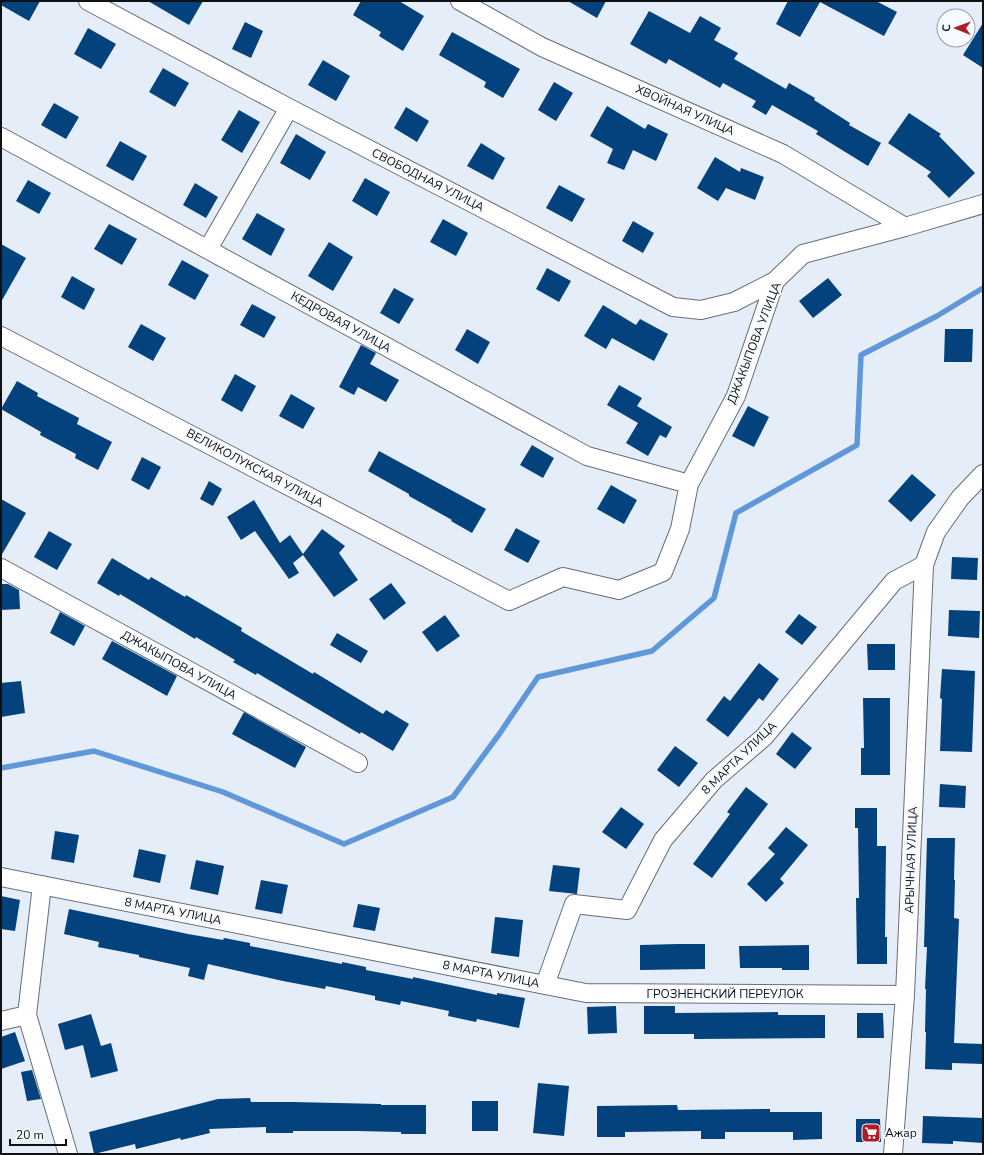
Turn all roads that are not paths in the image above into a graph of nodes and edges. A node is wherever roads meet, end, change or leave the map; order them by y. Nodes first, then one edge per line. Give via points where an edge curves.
1 (88, 1) edge
2 (460, 1) edge
3 (289, 108) junction
4 (1, 137) edge
5 (983, 204) edge
6 (905, 227) junction
7 (208, 249) junction
8 (776, 281) junction
9 (1, 336) edge
10 (983, 474) edge
11 (689, 484) junction
12 (924, 565) junction
13 (1, 568) edge
14 (509, 600) joint
15 (358, 763) dead end
16 (1, 877) edge
17 (42, 885) junction
18 (545, 985) junction
19 (905, 995) junction
20 (27, 1015) junction
21 (1, 1021) edge
22 (68, 1154) edge
23 (893, 1154) edge

1 - 3 street, СВОБОДНАЯ УЛИЦА
2 - 6 street, ХВОЙНАЯ УЛИЦА via 542,47 783,154
3 - 7 street
3 - 8 street, СВОБОДНАЯ УЛИЦА via 673,307 701,310 734,302
4 - 7 street, КЕДРОВАЯ УЛИЦА
5 - 6 street, ДЖАКЫПОВА УЛИЦА
6 - 8 street, ДЖАКЫПОВА УЛИЦА via 803,254
7 - 11 street, КЕДРОВАЯ УЛИЦА via 587,456
8 - 11 street, ДЖАКЫПОВА УЛИЦА via 736,396
9 - 14 street, ВЕЛИКОЛУКСКАЯ УЛИЦА
10 - 12 street via 960,498 936,532
11 - 14 street, ДЖАКЫПОВА УЛИЦА via 680,529 663,572 619,590 563,577
12 - 18 street, 8 МАРТА УЛИЦА via 894,581 764,738 714,780 663,840 627,910 574,904
12 - 19 street, АРЫЧНАЯ УЛИЦА
13 - 15 street, ДЖАКЫПОВА УЛИЦА
16 - 17 street, 8 МАРТА УЛИЦА
17 - 18 street, 8 МАРТА УЛИЦА
17 - 20 street
18 - 19 street, ГРОЗНЕНСКИЙ ПЕРЕУЛОК via 586,993
19 - 23 street, АРЫЧНАЯ УЛИЦА
20 - 21 street
20 - 22 street

